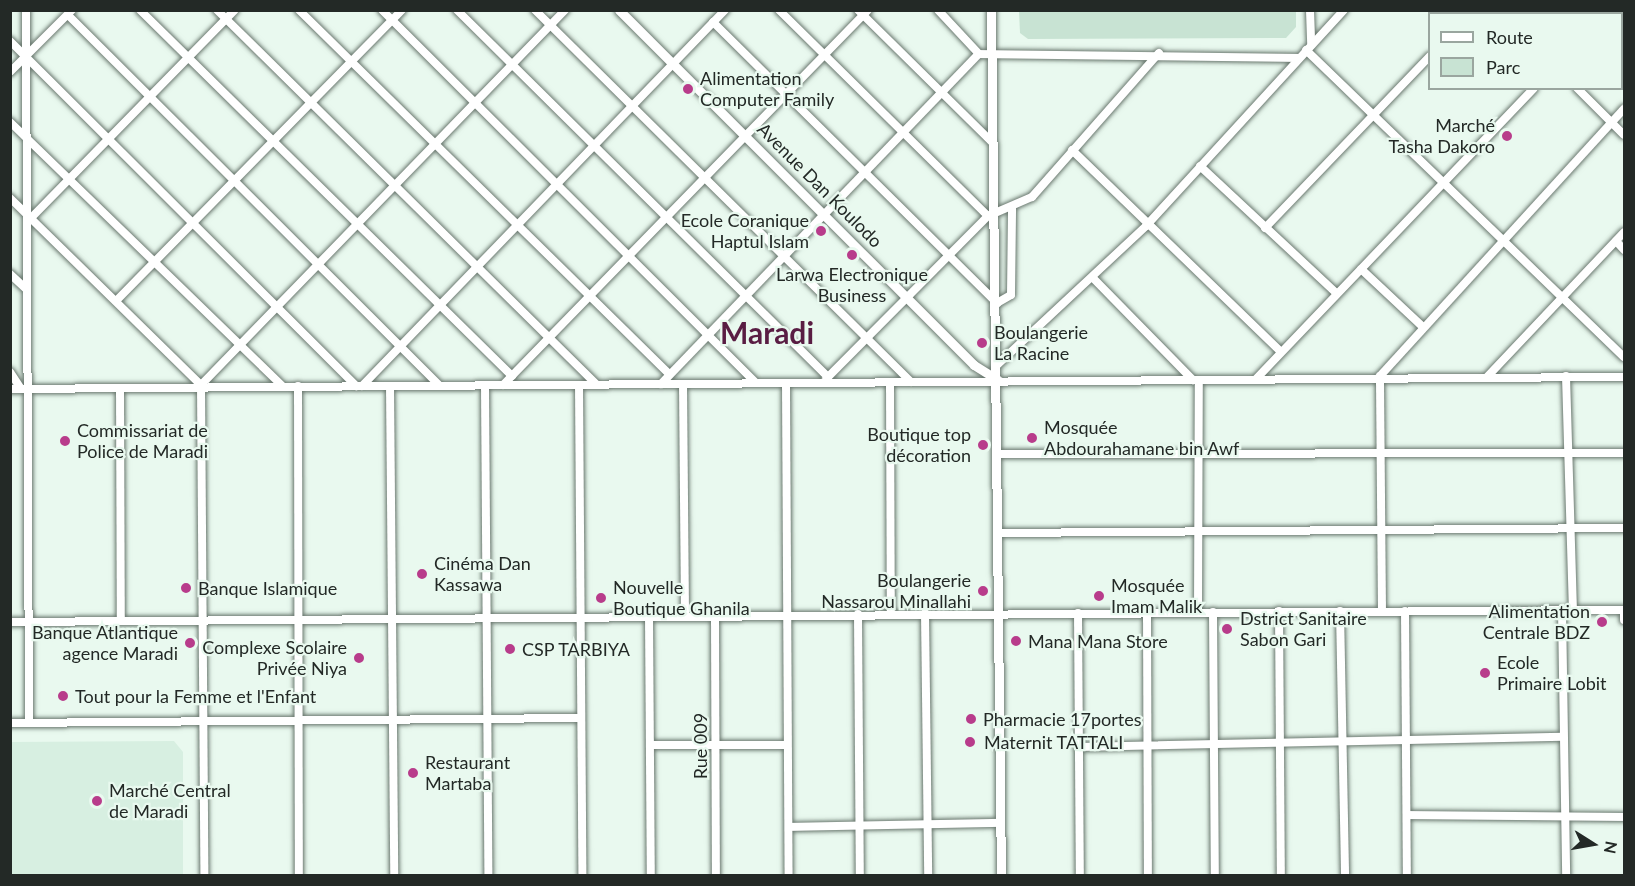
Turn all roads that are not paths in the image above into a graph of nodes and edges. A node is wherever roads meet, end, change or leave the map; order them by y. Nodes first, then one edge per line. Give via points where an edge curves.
1 (26, 10) edge
2 (140, 10) edge
3 (217, 10) edge
4 (235, 10) edge
5 (299, 10) edge
6 (382, 10) edge
7 (402, 10) edge
8 (458, 10) edge
9 (535, 10) edge
10 (565, 10) edge
11 (619, 10) edge
12 (725, 10) edge
13 (779, 10) edge
14 (938, 10) edge
15 (991, 10) edge
16 (1310, 10) edge
17 (1344, 10) edge
18 (863, 12) edge
19 (70, 13) edge
20 (226, 20) junction
21 (392, 20) junction
22 (713, 22) junction
23 (550, 26) junction
24 (10, 41) edge
25 (1308, 48) junction
26 (991, 52) junction
27 (1159, 53) junction
28 (979, 54) junction
29 (824, 55) junction
30 (27, 57) junction
31 (187, 58) junction
32 (1299, 58) junction
33 (1428, 58) edge
34 (351, 62) junction
35 (674, 63) junction
36 (512, 65) junction
37 (10, 72) edge
38 (1531, 90) edge
39 (1578, 90) edge
40 (940, 92) junction
41 (787, 94) junction
42 (151, 97) junction
43 (313, 102) junction
44 (473, 104) junction
45 (633, 105) junction
46 (1624, 109) edge
47 (1375, 113) junction
48 (10, 122) edge
49 (1612, 122) junction
50 (902, 131) junction
51 (747, 135) junction
52 (1624, 135) edge
53 (27, 137) junction
54 (109, 139) junction
55 (273, 142) junction
56 (992, 142) junction
57 (432, 144) junction
58 (594, 145) junction
59 (1072, 150) junction
60 (1200, 166) junction
61 (864, 169) junction
62 (706, 177) junction
63 (69, 179) junction
64 (235, 181) junction
65 (1446, 181) junction
66 (394, 183) junction
67 (557, 185) junction
68 (10, 198) edge
69 (1012, 209) junction
70 (823, 212) junction
71 (991, 215) junction
72 (29, 216) junction
73 (668, 218) junction
74 (192, 222) junction
75 (356, 222) junction
76 (517, 225) junction
77 (1146, 226) junction
78 (1265, 228) junction
79 (1624, 232) edge
80 (1505, 237) junction
81 (1616, 242) junction
82 (1624, 250) edge
83 (783, 253) junction
84 (947, 256) junction
85 (629, 258) junction
86 (153, 262) junction
87 (318, 262) junction
88 (477, 266) junction
89 (1361, 269) junction
90 (10, 274) edge
91 (1093, 278) junction
92 (27, 290) junction
93 (746, 294) junction
94 (1336, 294) junction
95 (907, 296) junction
96 (1564, 296) junction
97 (590, 298) junction
98 (116, 302) junction
99 (277, 302) junction
100 (997, 303) junction
101 (440, 305) junction
102 (1422, 326) junction
103 (707, 336) junction
104 (866, 337) junction
105 (550, 338) junction
106 (237, 343) junction
107 (402, 345) junction
108 (1280, 351) junction
109 (1624, 357) edge
110 (997, 365) junction
111 (10, 372) edge
112 (669, 374) junction
113 (512, 376) junction
114 (1380, 376) junction
115 (1566, 376) junction
116 (1487, 377) junction
117 (1624, 377) edge
118 (1256, 379) junction
119 (826, 380) junction
120 (1196, 380) junction
121 (890, 382) junction
122 (911, 382) junction
123 (998, 382) junction
124 (756, 383) junction
125 (786, 383) junction
126 (596, 384) junction
127 (661, 384) junction
128 (683, 384) junction
129 (503, 385) junction
130 (579, 385) junction
131 (282, 386) junction
132 (298, 386) junction
133 (359, 386) junction
134 (390, 386) junction
135 (440, 386) junction
136 (485, 386) junction
137 (201, 387) junction
138 (120, 388) junction
139 (10, 389) edge
140 (25, 389) junction
141 (1567, 452) junction
142 (1624, 453) edge
143 (998, 454) junction
144 (1382, 455) junction
145 (1199, 458) junction
146 (1624, 528) edge
147 (1568, 529) junction
148 (1381, 530) junction
149 (1198, 531) junction
150 (999, 533) junction
151 (1562, 610) junction
152 (1573, 610) junction
153 (1624, 610) edge
154 (1279, 611) junction
155 (1340, 611) junction
156 (1382, 611) junction
157 (1405, 611) junction
158 (1198, 612) junction
159 (1213, 612) junction
160 (999, 613) junction
161 (1078, 613) junction
162 (1147, 613) junction
163 (787, 614) junction
164 (858, 614) junction
165 (891, 614) junction
166 (926, 614) junction
167 (581, 616) junction
168 (649, 616) junction
169 (685, 616) junction
170 (715, 616) junction
171 (392, 618) junction
172 (488, 618) junction
173 (298, 619) junction
174 (121, 620) junction
175 (203, 620) junction
176 (1624, 620) edge
177 (10, 622) edge
178 (30, 622) junction
179 (581, 718) junction
180 (487, 719) junction
181 (298, 720) junction
182 (393, 720) junction
183 (204, 721) junction
184 (10, 723) edge
185 (29, 723) junction
186 (1563, 737) junction
187 (1406, 740) junction
188 (1344, 742) junction
189 (1147, 743) junction
190 (1280, 743) junction
191 (715, 744) junction
192 (1213, 744) junction
193 (651, 745) junction
194 (787, 745) junction
195 (1078, 747) junction
196 (1407, 815) junction
197 (1565, 816) junction
198 (1624, 817) edge
199 (1000, 823) junction
200 (928, 825) junction
201 (860, 826) junction
202 (789, 827) junction
203 (204, 876) edge
204 (299, 876) edge
205 (394, 876) edge
206 (488, 876) edge
207 (582, 876) edge
208 (651, 876) edge
209 (716, 876) edge
210 (789, 876) edge
211 (860, 876) edge
212 (928, 876) edge
213 (1001, 876) edge
214 (1080, 876) edge
215 (1148, 876) edge
216 (1215, 876) edge
217 (1281, 876) edge
218 (1345, 876) edge
219 (1407, 876) edge
220 (1566, 876) edge

1 - 30 street
2 - 31 street
3 - 20 street
4 - 20 street
5 - 34 street
6 - 21 street
7 - 21 street
8 - 36 street
9 - 23 street
10 - 23 street
11 - 35 street, Avenue Dan Koulodo
12 - 22 street
13 - 29 street
14 - 28 street
15 - 26 street
16 - 25 street
17 - 25 street
18 - 29 street
18 - 40 street
19 - 30 street
19 - 42 street
20 - 31 street
20 - 43 street
21 - 34 street
21 - 44 street
22 - 35 street
22 - 41 street
23 - 36 street
23 - 45 street
24 - 30 street
25 - 32 street
25 - 47 street
26 - 27 street
26 - 28 street
26 - 56 street
27 - 32 street
27 - 59 street
28 - 40 street
29 - 41 street
29 - 50 street
30 - 37 street
30 - 53 street
30 - 54 street
31 - 42 street
31 - 55 street
32 - 60 street
33 - 47 street
34 - 43 street
34 - 57 street
35 - 45 street
35 - 51 street, Avenue Dan Koulodo
36 - 44 street
36 - 58 street
38 - 65 street
39 - 49 street
40 - 50 street
40 - 56 street
41 - 51 street
41 - 61 street
42 - 54 street
42 - 64 street
43 - 55 street
43 - 66 street
44 - 57 street
44 - 67 street
45 - 58 street
45 - 62 street
46 - 49 street
47 - 65 street
47 - 78 street
48 - 53 street
49 - 52 street
49 - 80 street
50 - 61 street
50 - 71 street
51 - 62 street
51 - 70 street, Avenue Dan Koulodo
53 - 63 street
53 - 72 street
54 - 63 street
54 - 74 street
55 - 64 street
55 - 75 street
56 - 71 street
57 - 66 street
57 - 76 street
58 - 67 street
58 - 73 street
59 - 69 street via 1032,197
59 - 77 street
60 - 77 street
60 - 78 street
61 - 70 street
61 - 84 street
62 - 73 street
62 - 83 street
63 - 72 street
63 - 86 street
64 - 74 street
64 - 87 street
65 - 80 street
65 - 89 street
66 - 75 street
66 - 88 street
67 - 76 street
67 - 85 street
68 - 72 street
69 - 71 street
69 - 100 street via 1011,296
70 - 83 street
70 - 95 street, Avenue Dan Koulodo
71 - 84 street
71 - 100 street
72 - 92 street
72 - 98 street
73 - 85 street
73 - 93 street
74 - 86 street
74 - 99 street
75 - 87 street
75 - 101 street
76 - 88 street
76 - 97 street
77 - 91 street
77 - 108 street
78 - 94 street
79 - 81 street
80 - 96 street
80 - 102 street
81 - 82 street
81 - 96 street
83 - 93 street
83 - 104 street
84 - 95 street
84 - 100 street
85 - 97 street
85 - 103 street
86 - 98 street
86 - 106 street
87 - 99 street
87 - 107 street
88 - 101 street
88 - 105 street
89 - 94 street
89 - 102 street
90 - 92 street
91 - 110 street
91 - 120 street
92 - 140 street
93 - 103 street
93 - 119 street
94 - 108 street
95 - 104 street
95 - 123 street, Avenue Dan Koulodo via 974,365
96 - 109 street
96 - 116 street
97 - 105 street
97 - 112 street
98 - 137 street
99 - 106 street
99 - 133 street
100 - 110 street
101 - 107 street
101 - 113 street
102 - 114 street
103 - 112 street
103 - 124 street
104 - 119 street
104 - 122 street
105 - 113 street
105 - 126 street
106 - 131 street
106 - 137 street
107 - 133 street
107 - 135 street
108 - 118 street
110 - 123 street
111 - 140 street
112 - 127 street
113 - 129 street
114 - 116 street
114 - 118 street
114 - 144 street
115 - 116 street
115 - 117 street
115 - 141 street
118 - 120 street
119 - 121 street
119 - 125 street
120 - 123 street
120 - 145 street
121 - 122 street
121 - 165 street
122 - 123 street
123 - 143 street
124 - 125 street
124 - 128 street
125 - 163 street
126 - 127 street
126 - 130 street
127 - 128 street
128 - 169 street
129 - 130 street
129 - 136 street
130 - 167 street
131 - 132 street
131 - 137 street
132 - 133 street
132 - 173 street
133 - 134 street
134 - 135 street
134 - 171 street
135 - 136 street
136 - 172 street
137 - 138 street
137 - 175 street
138 - 140 street
138 - 174 street
139 - 140 street
140 - 178 street
141 - 142 street
141 - 144 street
141 - 147 street
143 - 145 street
143 - 150 street
144 - 145 street
144 - 148 street
145 - 149 street
146 - 147 street
147 - 148 street
147 - 152 street
148 - 149 street
148 - 156 street
149 - 150 street
149 - 158 street
150 - 160 street
151 - 152 street
151 - 157 street
151 - 186 street
152 - 153 street
153 - 176 street
154 - 155 street
154 - 159 street
154 - 190 street
155 - 156 street
155 - 188 street
156 - 157 street
157 - 187 street
158 - 159 street
158 - 162 street
159 - 192 street
160 - 161 street
160 - 166 street
160 - 199 street
161 - 162 street
161 - 195 street
162 - 189 street
163 - 164 street
163 - 170 street
163 - 194 street
164 - 165 street
164 - 201 street
165 - 166 street
166 - 200 street
167 - 168 street
167 - 172 street
167 - 179 street
168 - 169 street
168 - 193 street
169 - 170 street
170 - 191 street, Rue 009
171 - 172 street
171 - 173 street
171 - 182 street
172 - 180 street
173 - 175 street
173 - 181 street
174 - 175 street
174 - 178 street
175 - 183 street
177 - 178 street
178 - 185 street
179 - 180 street
179 - 207 street
180 - 182 street
180 - 206 street
181 - 182 street
181 - 183 street
181 - 204 street
182 - 205 street
183 - 185 street
183 - 203 street
184 - 185 street
186 - 187 street
186 - 197 street
187 - 188 street
187 - 196 street
188 - 190 street
188 - 218 street
189 - 192 street
189 - 195 street
189 - 215 street
190 - 192 street
190 - 217 street
191 - 193 street
191 - 194 street
191 - 209 street, Rue 009
192 - 216 street
193 - 208 street
194 - 202 street
195 - 214 street
196 - 197 street
196 - 219 street
197 - 198 street
197 - 220 street
199 - 200 street
199 - 213 street
200 - 201 street
200 - 212 street
201 - 202 street
201 - 211 street
202 - 210 street

